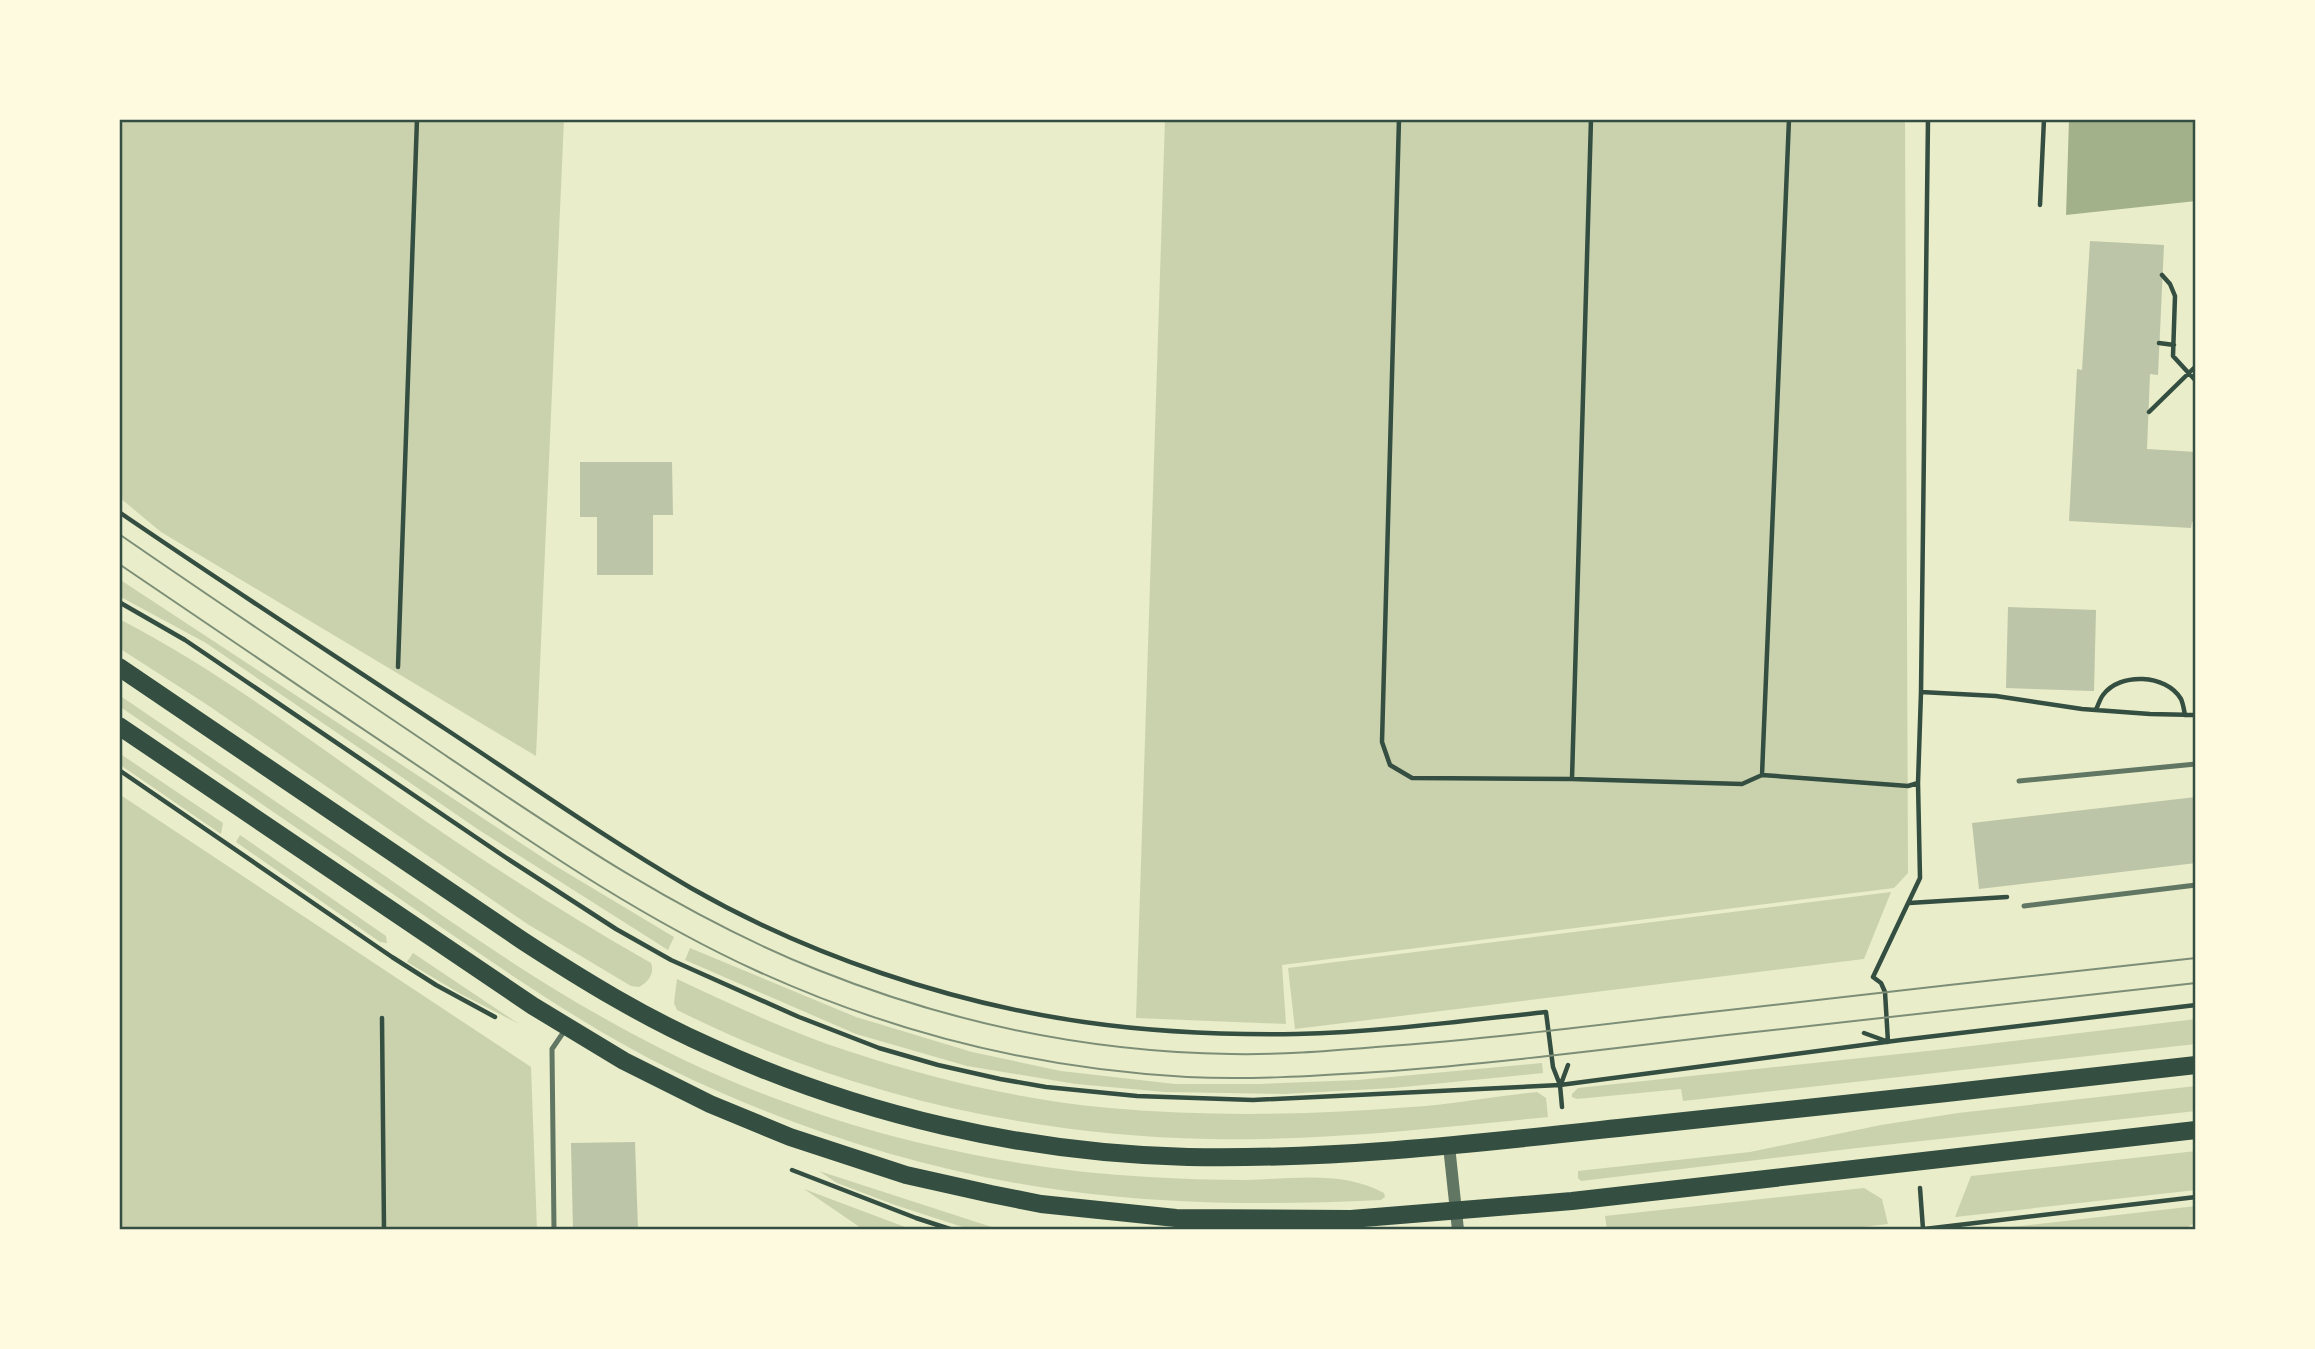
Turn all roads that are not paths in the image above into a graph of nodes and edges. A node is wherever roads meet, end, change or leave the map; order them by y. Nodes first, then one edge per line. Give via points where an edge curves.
1 (119, 667) edge
2 (119, 726) edge
3 (2196, 764) edge
4 (2019, 781) dead end
5 (2196, 885) edge
6 (2024, 906) road end
7 (567, 1028) junction
8 (2196, 1065) edge
9 (2196, 1130) edge
10 (1449, 1146) junction
11 (1456, 1211) junction
12 (554, 1230) edge
13 (1458, 1230) edge

1 - 10 main road via 573,974 677,1031 796,1083 946,1127 1093,1150 1189,1157
2 - 7 main road
3 - 4 lane
5 - 6 lane
7 - 11 main road via 743,1119 946,1185 1041,1203 1176,1218 1351,1219
7 - 12 lane via 552,1049
8 - 10 main road
9 - 11 main road
10 - 11 street
11 - 13 street

